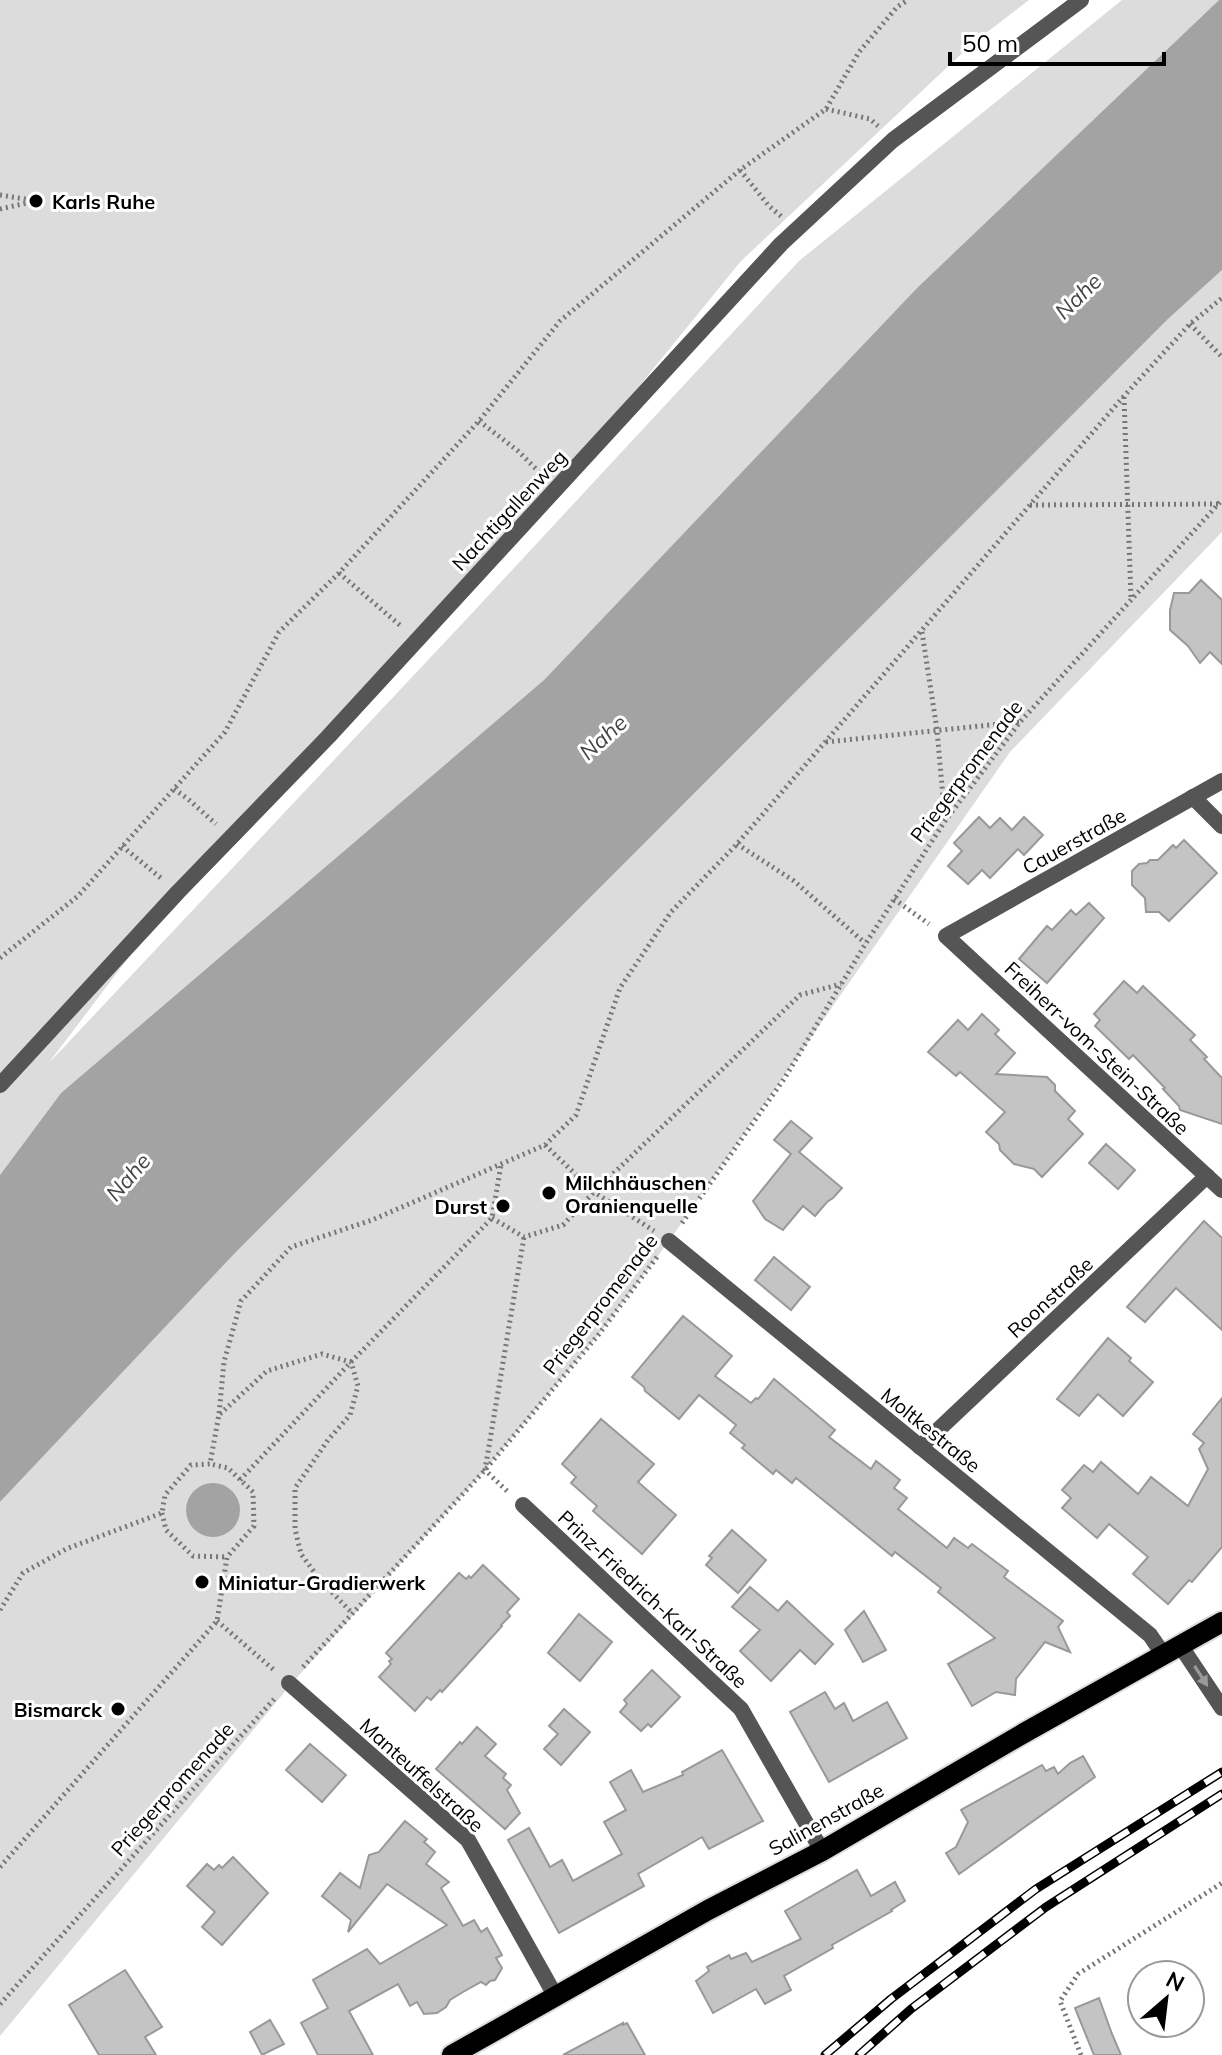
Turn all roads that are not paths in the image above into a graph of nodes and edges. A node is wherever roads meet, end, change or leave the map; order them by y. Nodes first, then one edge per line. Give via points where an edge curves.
1 (1081, 0) edge
2 (1222, 781) edge
3 (1193, 797) junction
4 (1222, 826) edge
5 (946, 936) joint
6 (0, 1085) edge
7 (1207, 1176) junction
8 (1222, 1190) edge
9 (669, 1241) road end
10 (920, 1447) junction
11 (523, 1505) road end
12 (1222, 1622) edge
13 (1172, 1649) junction
14 (289, 1683) road end
15 (1222, 1708) edge
16 (822, 1851) junction
17 (556, 1997) junction
18 (452, 2055) edge

1 - 6 street, Nachtigallenweg via 893,140 781,244
2 - 3 street, Cauerstraße
3 - 4 street
3 - 5 street, Cauerstraße
5 - 7 street, Freiherr-vom-Stein-Straße
7 - 8 street, Freiherr-vom-Stein-Straße
7 - 10 street, Roonstraße
9 - 10 street, Moltkestraße
10 - 13 street, Moltkestraße
11 - 16 street, Prinz-Friedrich-Karl-Straße via 741,1709
12 - 13 main road, Salinenstraße
13 -> 15 street, Moltkestraße
13 - 16 main road, Salinenstraße
14 - 17 street, Manteuffelstraße via 468,1840
16 - 17 main road, Salinenstraße
17 - 18 main road, Salinenstraße

